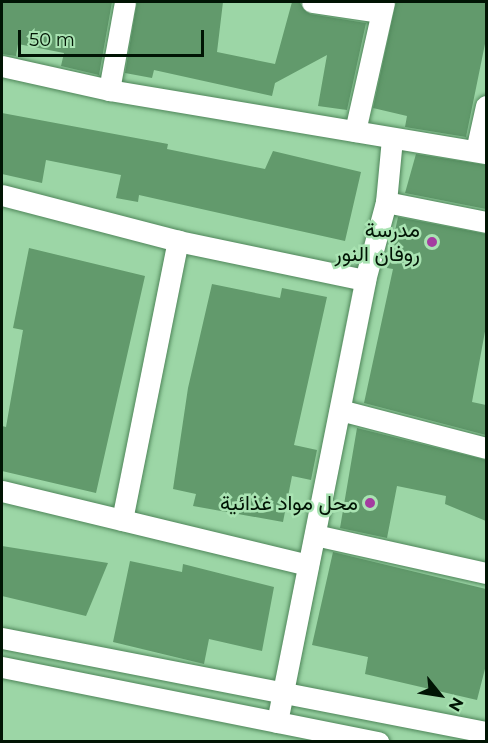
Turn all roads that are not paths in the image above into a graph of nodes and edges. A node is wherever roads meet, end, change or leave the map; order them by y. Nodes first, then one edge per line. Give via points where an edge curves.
1 (125, 2) edge
2 (312, 2) edge
3 (382, 7) edge
4 (2, 66) edge
5 (109, 90) junction
6 (486, 106) edge
7 (355, 131) junction
8 (392, 138) junction
9 (481, 152) edge
10 (2, 195) edge
11 (386, 202) junction
12 (486, 222) edge
13 (178, 241) junction
14 (365, 280) junction
15 (340, 410) junction
16 (486, 448) edge
17 (2, 491) edge
18 (122, 520) junction
19 (315, 535) junction
20 (308, 565) junction
21 (486, 573) edge
22 (2, 638) edge
23 (2, 667) edge
24 (282, 693) junction
25 (277, 722) junction
26 (486, 732) edge
27 (379, 741) edge

1 - 5 street
2 - 3 street
3 - 7 street
4 - 5 street
5 - 7 street
6 - 9 street
7 - 8 street
8 - 9 street
8 - 11 street
10 - 13 street
11 - 12 street
11 - 14 street
13 - 14 street
13 - 18 street
14 - 15 street
15 - 16 street
15 - 19 street
17 - 18 street
18 - 20 street
19 - 20 street
19 - 21 street
20 - 24 street
22 - 24 street
23 - 25 street
24 - 25 street
24 - 26 street
25 - 27 street

